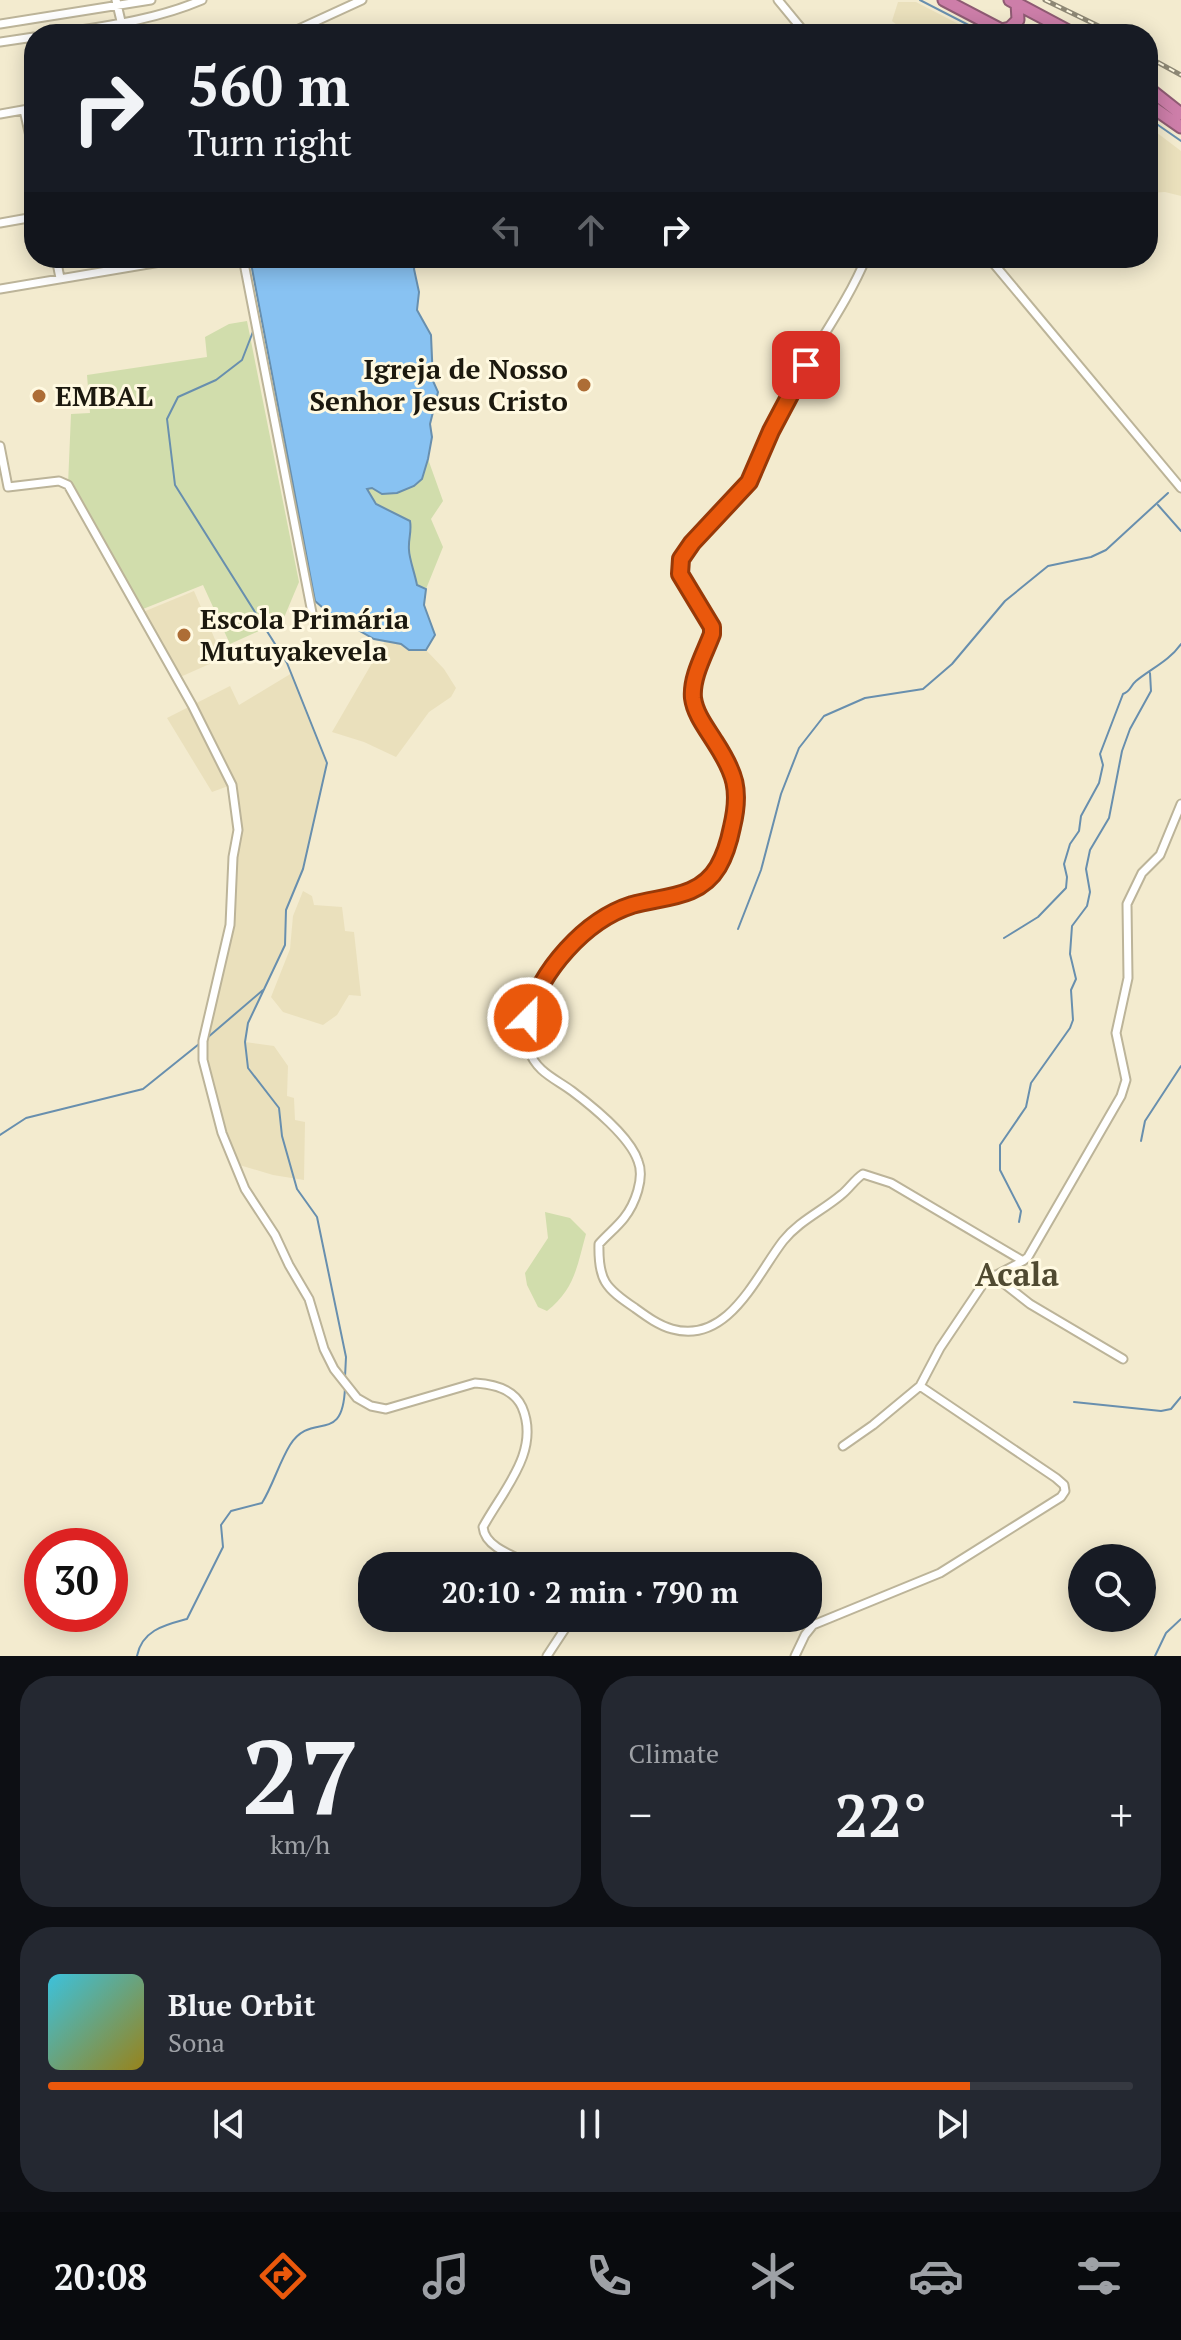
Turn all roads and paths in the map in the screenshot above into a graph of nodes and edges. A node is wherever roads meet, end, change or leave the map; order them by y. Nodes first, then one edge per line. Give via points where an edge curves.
1 (151, 0) edge
2 (202, 0) edge
3 (362, 0) edge
4 (778, 0) edge
5 (944, 0) edge
6 (1014, 2) edge
7 (117, 4) edge
8 (0, 24) edge
9 (122, 24) joint
10 (310, 24) edge
11 (798, 24) edge
12 (990, 24) edge
13 (1014, 24) edge
14 (1055, 24) edge
15 (24, 38) edge
16 (0, 42) edge
17 (1158, 96) edge
18 (24, 110) edge
19 (1158, 111) edge
20 (0, 114) edge
21 (1181, 114) edge
22 (1181, 127) edge
23 (24, 219) edge
24 (0, 223) edge
25 (58, 268) edge
26 (122, 268) edge
27 (245, 268) edge
28 (861, 268) edge
29 (997, 268) edge
30 (60, 278) junction
31 (0, 289) edge
32 (0, 446) edge
33 (1181, 488) edge
34 (313, 618) dead end
35 (1181, 804) edge
36 (1023, 1261) junction
37 (993, 1275) junction
38 (1123, 1359) dead end
39 (920, 1386) junction
40 (843, 1446) dead end
41 (507, 1552) edge
42 (565, 1632) edge
43 (547, 1656) edge
44 (795, 1656) edge

1 - 7 street
2 - 9 street
3 - 10 street
4 - 11 street
5 - 12 highway
6 - 13 highway
6 - 14 highway
7 - 8 street
7 - 9 street
15 - 16 street
17 - 21 highway
18 - 20 street
19 - 22 highway
23 - 24 street
25 - 30 street
26 - 30 street
27 - 34 street
28 - 36 street via 791,390 749,482 692,543 679,566 712,627 693,696 737,788 727,850 698,888 613,913 583,933 533,999 529,1051 541,1071 613,1127 639,1163 638,1189 625,1217 599,1244 598,1268 611,1292 669,1329 695,1332 725,1317 785,1238 863,1174 891,1183
29 - 33 street
30 - 31 street
32 - 41 street via 8,487 59,481 68,485 232,785 238,830 230,925 203,1051 222,1133 245,1189 309,1299 334,1369 357,1398 386,1409 489,1383 519,1401 527,1420 526,1447 483,1527 486,1540
35 - 36 street via 1160,855 1142,873 1127,904 1128,978 1116,1033 1126,1080 1121,1096
36 - 37 street
37 - 38 street via 1030,1304
37 - 39 street via 948,1335
39 - 40 street
39 - 44 street via 1056,1478 1065,1491 940,1573 813,1625
42 - 43 street

